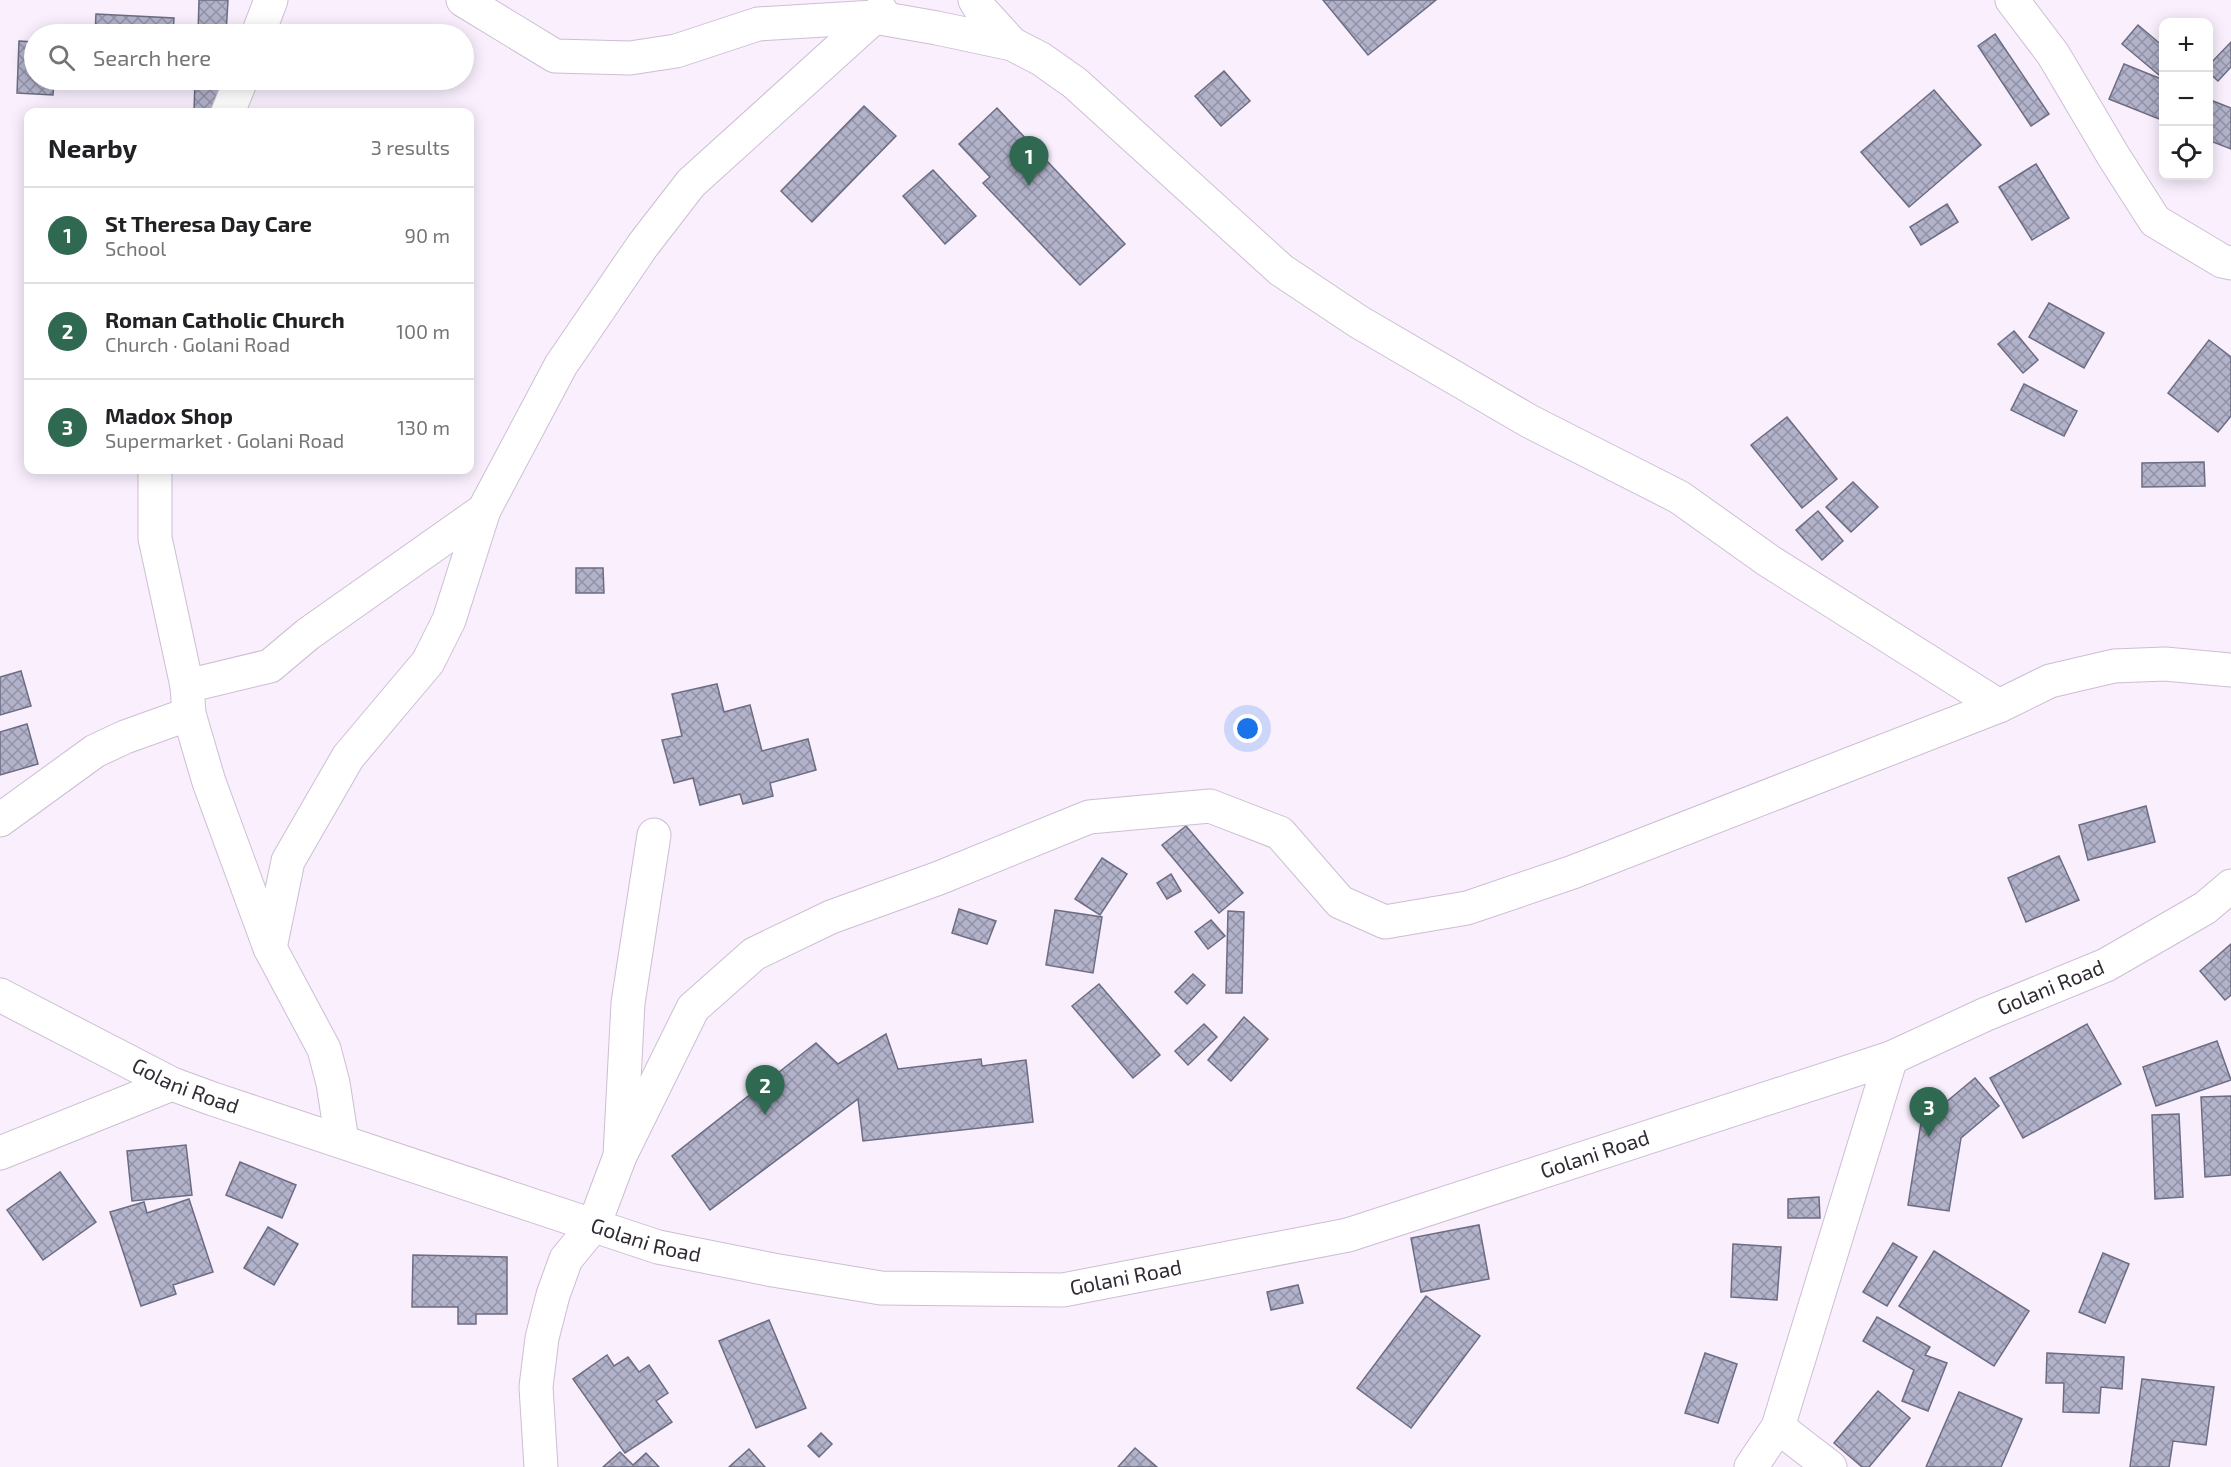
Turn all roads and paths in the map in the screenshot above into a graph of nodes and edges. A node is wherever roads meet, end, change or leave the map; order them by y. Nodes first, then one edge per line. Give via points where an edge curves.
1 (271, 0) edge
2 (463, 0) edge
3 (975, 0) edge
4 (2012, 0) edge
5 (884, 9) edge
6 (262, 24) edge
7 (1012, 44) junction
8 (237, 90) edge
9 (230, 108) edge
10 (2231, 263) edge
11 (155, 474) edge
12 (483, 510) junction
13 (2231, 670) edge
14 (188, 700) junction
15 (1999, 706) junction
16 (0, 820) edge
17 (654, 835) dead end
18 (2231, 886) edge
19 (270, 948) junction
20 (0, 995) edge
21 (1891, 1058) junction
22 (172, 1084) junction
23 (342, 1141) junction
24 (0, 1153) edge
25 (620, 1155) junction
26 (594, 1225) junction
27 (1779, 1427) junction
28 (541, 1467) edge
29 (1752, 1467) edge
30 (1830, 1467) edge

1 - 6 street
2 - 5 street via 555,56 630,58 676,51 758,24
3 - 7 street
4 - 10 street via 2053,54 2155,221
5 - 7 street via 938,28
5 - 12 street via 691,183 561,365
7 - 15 street via 1075,83 1281,270 1359,322 1529,421 1679,497 1769,561
8 - 9 street
11 - 14 street via 155,538
12 - 14 street via 308,634 270,666
12 - 19 street via 449,620 428,662 348,757 288,861
13 - 15 street via 2165,664 2114,666 2050,681
14 - 16 street via 95,751
14 - 19 street via 209,782
15 - 25 street via 1573,872 1467,908 1385,922 1340,902 1280,833 1210,806 1089,817 939,879 831,917 754,954 693,1008
17 - 25 street via 628,1003
18 - 21 street, Golani Road via 2205,908 2106,965
19 - 23 street via 324,1050
20 - 22 street, Golani Road
21 - 26 street, Golani Road via 1348,1235 1063,1290 881,1288 658,1247
21 - 27 street
22 - 23 street, Golani Road
22 - 24 street
23 - 26 street, Golani Road
25 - 26 street
26 - 28 street via 566,1260 542,1338 536,1387
27 - 29 street
27 - 30 street

